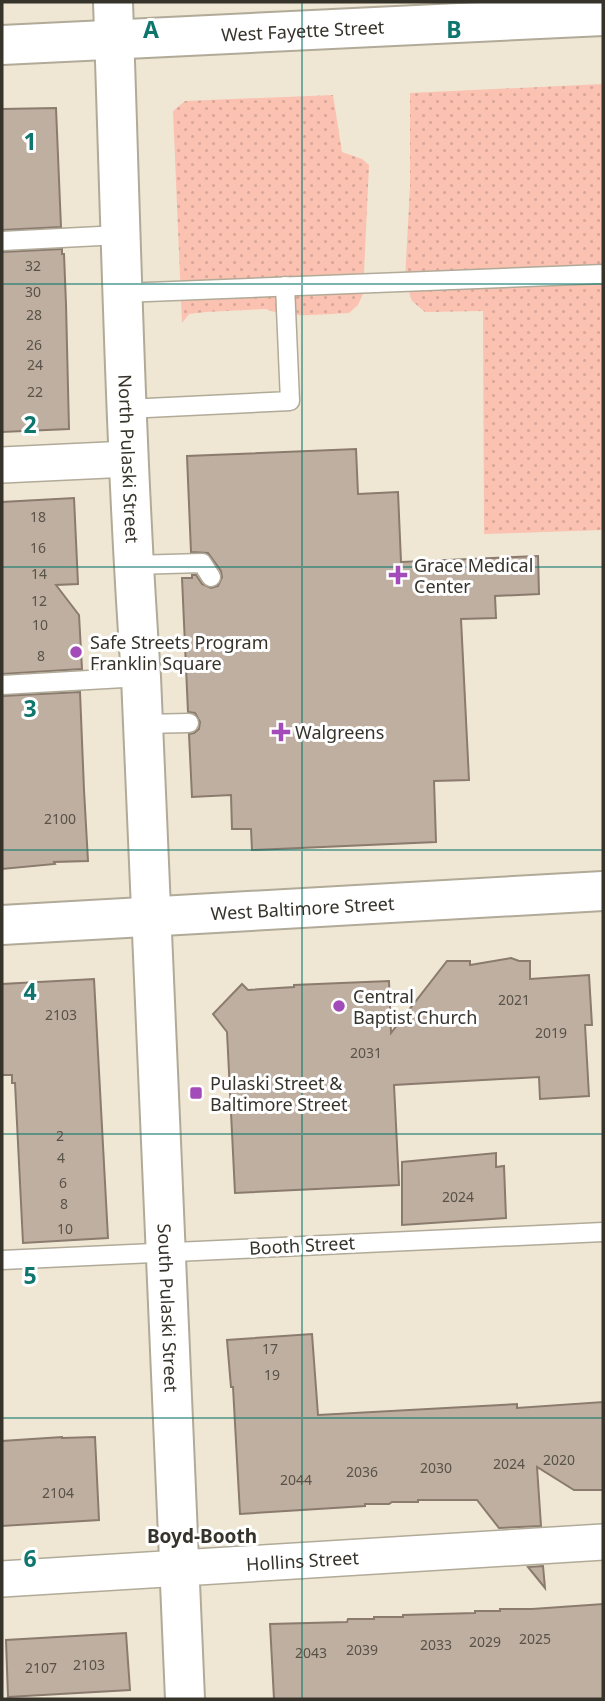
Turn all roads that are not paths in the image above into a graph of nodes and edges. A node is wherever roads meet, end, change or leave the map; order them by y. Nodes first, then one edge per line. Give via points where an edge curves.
1 (113, 2) edge
2 (603, 16) edge
3 (114, 39) junction
4 (2, 45) edge
5 (120, 235) junction
6 (2, 241) edge
7 (603, 274) edge
8 (285, 286) junction
9 (121, 293) junction
10 (126, 409) junction
11 (129, 459) junction
12 (2, 465) edge
13 (133, 565) junction
14 (211, 577) dead end
15 (141, 677) junction
16 (2, 685) edge
17 (189, 723) dead end
18 (143, 724) junction
19 (603, 891) edge
20 (150, 916) junction
21 (2, 925) edge
22 (603, 1232) edge
23 (167, 1251) junction
24 (2, 1260) edge
25 (603, 1542) edge
26 (179, 1568) junction
27 (2, 1579) edge
28 (185, 1699) edge

1 - 3 street, North Pulaski Street
2 - 3 street, West Fayette Street
3 - 4 street, West Fayette Street
3 - 5 street, North Pulaski Street
5 - 6 lane
5 - 9 street, North Pulaski Street
7 - 8 lane
8 - 9 lane
8 - 10 lane via 290,401
9 - 10 street, North Pulaski Street
10 - 11 street, North Pulaski Street
11 - 12 street
11 - 13 street, North Pulaski Street
13 - 14 lane via 202,564
13 - 15 street, North Pulaski Street
15 - 16 lane
15 - 18 street, North Pulaski Street
17 - 18 lane
18 - 20 street, North Pulaski Street
19 - 20 street, West Baltimore Street
20 - 21 street, West Baltimore Street
20 - 23 street, South Pulaski Street
22 - 23 lane, Booth Street
23 - 24 lane, Booth Street
23 - 26 street, South Pulaski Street
25 - 26 street, Hollins Street
26 - 27 street, Hollins Street
26 - 28 street, South Pulaski Street

